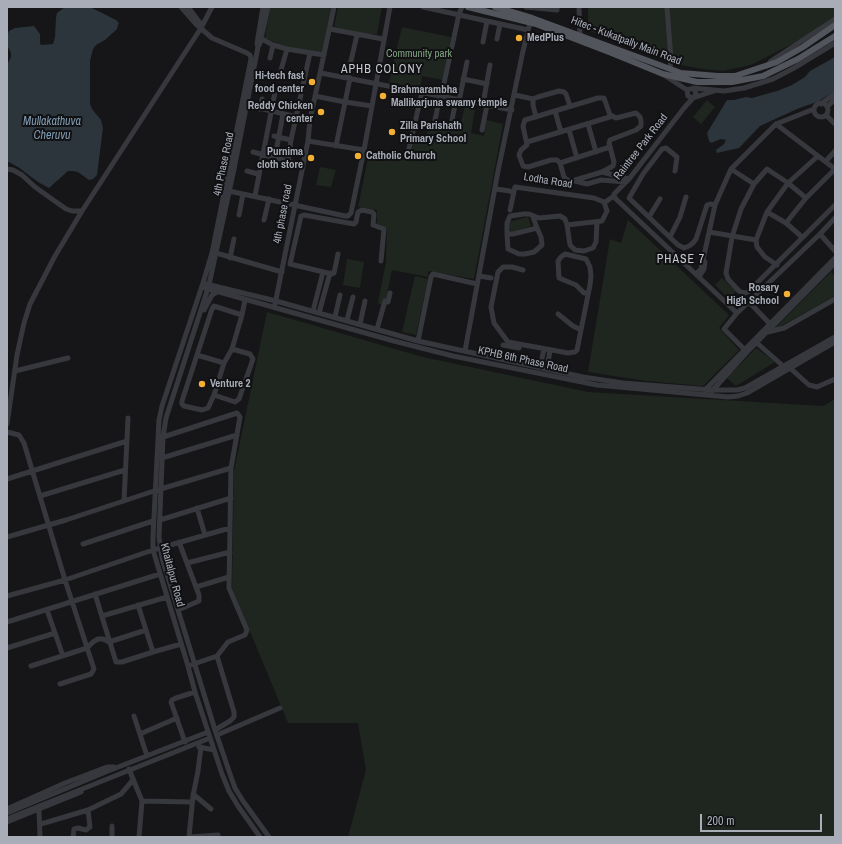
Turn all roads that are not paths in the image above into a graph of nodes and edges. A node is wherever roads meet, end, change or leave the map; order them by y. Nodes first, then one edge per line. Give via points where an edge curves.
1 (181, 7) edge
2 (188, 7) edge
3 (212, 7) edge
4 (262, 7) edge
5 (268, 7) edge
6 (334, 7) edge
7 (390, 7) edge
8 (423, 7) edge
9 (462, 7) edge
10 (468, 7) edge
11 (495, 7) edge
12 (526, 7) edge
13 (557, 7) edge
14 (579, 7) edge
15 (667, 7) edge
16 (532, 8) edge
17 (459, 14) junction
18 (835, 19) edge
19 (531, 20) junction
20 (487, 21) junction
21 (500, 24) junction
22 (835, 25) edge
23 (201, 28) junction
24 (330, 29) junction
25 (528, 30) junction
26 (357, 35) junction
27 (580, 35) junction
28 (835, 36) edge
29 (259, 38) junction
30 (383, 39) junction
31 (497, 39) dead end
32 (483, 42) dead end
33 (835, 43) edge
34 (273, 45) junction
35 (287, 49) junction
36 (310, 53) junction
37 (324, 55) junction
38 (270, 58) dead end
39 (467, 62) dead end
40 (490, 65) dead end
41 (766, 66) junction
42 (670, 68) junction
43 (281, 70) dead end
44 (321, 73) junction
45 (663, 74) junction
46 (349, 78) junction
47 (463, 78) junction
48 (376, 84) junction
49 (487, 84) junction
50 (693, 88) junction
51 (714, 91) junction
52 (275, 92) dead end
53 (422, 92) junction
54 (687, 92) junction
55 (835, 93) edge
56 (515, 95) junction
57 (315, 96) junction
58 (440, 96) junction
59 (693, 98) junction
60 (262, 99) dead end
61 (533, 99) junction
62 (835, 99) edge
63 (458, 100) junction
64 (345, 102) junction
65 (485, 104) junction
66 (821, 104) junction
67 (246, 106) junction
68 (372, 106) junction
69 (570, 106) junction
70 (684, 108) junction
71 (827, 108) junction
72 (260, 109) junction
73 (814, 109) junction
74 (512, 110) junction
75 (272, 111) junction
76 (555, 111) junction
77 (283, 114) junction
78 (826, 115) junction
79 (613, 116) junction
80 (296, 117) junction
81 (536, 117) junction
82 (310, 120) junction
83 (435, 120) dead end
84 (452, 120) dead end
85 (588, 124) junction
86 (776, 124) junction
87 (835, 124) edge
88 (482, 130) dead end
89 (569, 130) junction
90 (561, 132) junction
91 (277, 137) junction
92 (291, 140) junction
93 (308, 140) junction
94 (527, 142) junction
95 (336, 146) junction
96 (610, 147) junction
97 (364, 150) junction
98 (252, 152) dead end
99 (596, 152) junction
100 (835, 152) edge
101 (408, 153) dead end
102 (262, 154) junction
103 (818, 156) junction
104 (275, 157) junction
105 (577, 158) junction
106 (288, 161) junction
107 (826, 161) junction
108 (560, 163) junction
109 (304, 164) junction
110 (7, 169) edge
111 (731, 169) junction
112 (835, 169) edge
113 (247, 171) dead end
114 (675, 171) dead end
115 (602, 172) junction
116 (258, 174) junction
117 (610, 175) junction
118 (601, 180) junction
119 (572, 181) junction
120 (628, 181) junction
121 (754, 184) junction
122 (788, 184) junction
123 (496, 189) junction
124 (229, 191) junction
125 (512, 193) junction
126 (243, 194) junction
127 (255, 196) junction
128 (614, 196) junction
129 (686, 197) dead end
130 (806, 198) junction
131 (269, 199) junction
132 (660, 200) dead end
133 (605, 201) junction
134 (295, 204) junction
135 (715, 205) junction
136 (835, 205) edge
137 (510, 210) dead end
138 (82, 211) junction
139 (609, 211) dead end
140 (767, 212) junction
141 (239, 214) dead end
142 (533, 217) junction
143 (649, 217) junction
144 (835, 218) edge
145 (264, 220) dead end
146 (598, 222) junction
147 (786, 223) junction
148 (567, 225) junction
149 (537, 228) junction
150 (709, 232) junction
151 (507, 234) junction
152 (820, 234) junction
153 (670, 237) junction
154 (732, 237) junction
155 (802, 237) junction
156 (234, 239) dead end
157 (756, 240) junction
158 (835, 251) edge
159 (216, 254) junction
160 (338, 254) dead end
161 (230, 258) junction
162 (835, 258) edge
163 (381, 261) dead end
164 (835, 264) edge
165 (777, 265) junction
166 (524, 270) dead end
167 (282, 272) junction
168 (323, 272) junction
169 (330, 273) junction
170 (697, 275) junction
171 (479, 276) junction
172 (491, 278) dead end
173 (477, 284) junction
174 (205, 286) junction
175 (217, 292) junction
176 (390, 293) dead end
177 (588, 293) junction
178 (340, 295) dead end
179 (353, 297) dead end
180 (835, 299) edge
181 (245, 300) junction
182 (276, 301) junction
183 (365, 301) dead end
184 (749, 302) junction
185 (274, 308) junction
186 (313, 311) junction
187 (319, 313) junction
188 (738, 313) junction
189 (558, 314) dead end
190 (199, 315) junction
191 (242, 315) junction
192 (335, 317) junction
193 (347, 320) junction
194 (360, 324) junction
195 (771, 326) junction
196 (377, 329) junction
197 (581, 330) junction
198 (767, 333) junction
199 (835, 336) edge
200 (418, 341) junction
201 (835, 342) edge
202 (757, 343) junction
203 (503, 344) dead end
204 (533, 347) junction
205 (232, 349) junction
206 (544, 349) junction
207 (745, 350) junction
208 (465, 351) junction
209 (550, 351) junction
210 (197, 355) junction
211 (68, 358) dead end
212 (224, 363) junction
213 (783, 366) junction
214 (540, 367) junction
215 (790, 368) junction
216 (547, 369) junction
217 (15, 371) junction
218 (835, 379) edge
219 (583, 380) junction
220 (712, 390) junction
221 (703, 392) junction
222 (214, 395) junction
223 (709, 395) junction
224 (128, 418) dead end
225 (7, 424) edge
226 (7, 432) edge
227 (237, 435) junction
228 (163, 437) junction
229 (127, 441) junction
230 (162, 458) junction
231 (231, 468) junction
232 (125, 470) junction
233 (33, 471) junction
234 (7, 479) edge
235 (161, 489) junction
236 (154, 491) junction
237 (40, 496) junction
238 (231, 498) junction
239 (124, 501) junction
240 (197, 508) junction
241 (160, 520) junction
242 (153, 521) junction
243 (49, 525) junction
244 (230, 528) junction
245 (205, 535) junction
246 (7, 537) edge
247 (179, 542) junction
248 (83, 544) dead end
249 (160, 548) junction
250 (154, 550) junction
251 (230, 552) junction
252 (187, 563) junction
253 (160, 574) junction
254 (229, 577) junction
255 (65, 580) junction
256 (196, 587) junction
257 (95, 594) junction
258 (7, 596) edge
259 (167, 597) junction
260 (72, 602) junction
261 (138, 605) junction
262 (48, 610) junction
263 (178, 610) junction
264 (102, 616) junction
265 (7, 622) edge
266 (146, 630) junction
267 (55, 633) junction
268 (109, 642) junction
269 (182, 644) junction
270 (7, 648) edge
271 (87, 648) junction
272 (153, 652) junction
273 (63, 656) junction
274 (217, 656) junction
275 (194, 664) junction
276 (31, 666) dead end
277 (188, 666) junction
278 (60, 684) dead end
279 (194, 692) junction
280 (280, 708) dead end
281 (134, 716) dead end
282 (177, 718) junction
283 (216, 732) junction
284 (140, 734) junction
285 (209, 735) junction
286 (185, 742) junction
287 (190, 745) junction
288 (200, 747) junction
289 (214, 750) junction
290 (147, 756) junction
291 (118, 767) junction
292 (129, 769) junction
293 (133, 780) junction
294 (193, 794) junction
295 (142, 801) junction
296 (192, 802) junction
297 (7, 809) edge
298 (212, 809) dead end
299 (39, 810) junction
300 (88, 810) junction
301 (7, 813) edge
302 (7, 819) edge
303 (7, 822) edge
304 (41, 824) junction
305 (112, 826) dead end
306 (218, 835) dead end
307 (40, 837) edge
308 (73, 837) edge
309 (112, 837) edge
310 (139, 837) edge
311 (190, 837) edge
312 (260, 837) edge
313 (269, 837) edge

1 - 23 street
2 - 23 street
3 - 23 street
4 - 29 street, 4th Phase Road
5 - 29 street, 4th Phase Road
6 - 24 street, 4th phase road
7 - 30 street
8 - 17 street
9 - 17 street
10 - 19 main road
11 - 19 main road, Hitec - Kukatpally Main Road
12 - 16 street
13 - 16 street via 557,10
14 - 27 street
15 - 42 street
16 - 19 street
17 - 20 street
17 - 58 street
18 - 41 street
19 - 25 street
19 - 27 main road, Hitec - Kukatpally Main Road
19 - 45 main road
20 - 21 street
20 - 32 street
21 - 25 street
21 - 31 street
22 - 41 main road, Hitec - Kukatpally Main Road via 803,47
23 - 138 street
23 - 174 street, 4th Phase Road via 212,38 247,53 251,59
24 - 26 street
24 - 37 street, 4th phase road
25 - 56 street
26 - 30 street
26 - 46 street
27 - 42 main road, Hitec - Kukatpally Main Road
28 - 45 main road via 798,59 763,76 714,83
29 - 34 street
29 - 67 street, 4th Phase Road
30 - 48 street
33 - 51 street via 778,78 744,88
34 - 35 street
34 - 38 street
35 - 36 street
35 - 43 street
36 - 37 street
36 - 80 street
37 - 44 street, 4th phase road
39 - 47 street
40 - 49 street
41 - 42 main road, Hitec - Kukatpally Main Road via 735,76 694,75
44 - 46 street
44 - 57 street, 4th phase road
45 - 54 street
46 - 48 street
46 - 64 street
47 - 49 street
47 - 63 street
48 - 53 street
48 - 68 street
49 - 65 street
50 - 51 street
50 - 54 street
50 - 59 street via 696,93
51 - 59 street
52 - 75 street
53 - 58 street
53 - 101 street
54 - 59 street via 689,97
54 - 70 street, Raintree Park Road
55 - 66 street
56 - 61 street
56 - 74 street
57 - 64 street
57 - 82 street, 4th phase road
58 - 63 street
58 - 83 street
59 - 70 street, Raintree Park Road
60 - 72 street
61 - 69 street via 564,92
61 - 81 street
62 - 71 street
63 - 65 street
63 - 84 street
64 - 68 street
64 - 95 street
65 - 74 street
65 - 88 street
66 - 71 street
66 - 73 street
67 - 72 street
67 - 124 street, 4th Phase Road
68 - 97 street
69 - 76 street
69 - 79 street via 604,98 610,115
70 - 120 street, Raintree Park Road
71 - 78 street
72 - 75 street
73 - 78 street via 818,117
73 - 86 street
74 - 123 street
75 - 77 street
75 - 102 street
76 - 81 street
76 - 90 street
77 - 80 street
77 - 91 street
78 - 87 street
79 - 85 street
79 - 96 street via 616,118 636,113 640,117 641,126 612,138
80 - 82 street
80 - 92 street
81 - 94 street via 524,122
82 - 93 street, 4th phase road
85 - 89 street
85 - 99 street
86 - 103 street
86 - 111 street
89 - 90 street
89 - 105 street
90 - 94 street
91 - 92 street
91 - 104 street
92 - 106 street
93 - 95 street
93 - 109 street, 4th phase road
94 - 108 street via 520,153 523,166 554,160
95 - 97 street
96 - 99 street
96 - 115 street via 614,165
97 - 134 street via 351,213 348,216
98 - 102 street
99 - 105 street
100 - 107 street
102 - 104 street
102 - 116 street
103 - 107 street
103 - 122 street
104 - 106 street
105 - 108 street
106 - 109 street
107 - 112 street
108 - 119 street via 566,180
109 - 134 street, 4th phase road
110 - 138 street via 22,175 35,188 66,209
111 - 121 street
111 - 135 street
112 - 130 street
113 - 116 street
114 - 143 street via 677,157 666,148 662,149 630,194 631,202
115 - 117 street
115 - 119 street
116 - 127 street
117 - 118 street
117 - 120 street
118 - 119 street via 587,184
118 - 120 street
120 - 128 street, Raintree Park Road
121 - 122 street via 767,169
121 - 154 street via 741,209
122 - 130 street
122 - 140 street
123 - 125 street
123 - 171 street
124 - 126 street
124 - 159 street, 4th Phase Road
125 - 133 street, Lodha Road via 518,186
125 - 137 street, Lodha Road
126 - 127 street
126 - 141 street
127 - 131 street
128 - 133 street
128 - 170 street
129 - 153 street
130 - 147 street
131 - 134 street
131 - 145 street
132 - 143 street
133 - 139 street
133 - 146 street via 607,211 604,219
134 - 167 street, 4th phase road
135 - 150 street
135 - 153 street via 708,205 696,239 689,246 684,248
136 - 155 street
138 - 217 street via 54,256 30,304
140 - 147 street
140 - 157 street
142 - 148 street via 560,216 565,219
142 - 149 street
142 - 151 street via 529,214 510,216
143 - 153 street
144 - 152 street
146 - 148 street
146 - 148 street via 596,242 593,248 584,251 575,250 570,245
147 - 155 street
149 - 151 street
149 - 151 street via 542,245 534,252 525,254 508,249
150 - 154 street
150 - 170 street via 701,269
152 - 158 street
152 - 184 street
154 - 157 street
154 - 165 street via 726,273 739,291 748,292
155 - 165 street
156 - 161 street
157 - 165 street via 757,247 764,257
159 - 161 street
159 - 174 street, 4th Phase Road
160 - 169 street via 334,273
161 - 167 street
162 - 195 street
163 - 168 street via 384,229 373,225 372,212 358,212 354,224 301,216 290,264
164 - 195 street
166 - 204 street via 500,268 492,307 494,323 508,342
167 - 182 street, 4th phase road
168 - 169 street
168 - 186 street
169 - 187 street
170 - 188 street
171 - 172 street
171 - 173 street
173 - 200 street via 433,274
173 - 208 street
174 - 175 street, KPHB 6th Phase Road
174 - 182 street, KPHB 6th Phase Road
174 - 190 street, Khaitalpur Road
174 - 236 street, Khaitalpur Road via 158,420
175 - 181 street, KPHB 6th Phase Road
175 - 190 street via 212,295
176 - 196 street
177 - 177 street via 591,276 586,260 565,254 561,256 558,261 559,278
177 - 197 street
178 - 192 street
179 - 193 street
180 - 198 street via 784,328
181 - 185 street, KPHB 6th Phase Road
181 - 191 street
182 - 185 street, 4th phase road
182 - 186 street, KPHB 6th Phase Road
183 - 194 street
184 - 188 street
184 - 195 street
185 - 219 street, KPHB 6th Phase Road via 453,356
186 - 187 street, KPHB 6th Phase Road
187 - 192 street, KPHB 6th Phase Road
188 - 207 street via 724,329
189 - 197 street
190 - 228 street, Khaitalpur Road via 169,404
191 - 205 street
191 - 210 street via 214,306
192 - 193 street, KPHB 6th Phase Road
193 - 194 street, KPHB 6th Phase Road
194 - 196 street, KPHB 6th Phase Road
195 - 198 street
195 - 207 street
196 - 200 street, KPHB 6th Phase Road
197 - 209 street via 575,352
198 - 202 street
199 - 213 street, KPHB 6th Phase Road
200 - 208 street, KPHB 6th Phase Road
201 - 215 street, KPHB 6th Phase Road
202 - 213 street
202 - 220 street
203 - 204 street via 530,349
204 - 206 street
205 - 212 street
205 - 222 street via 250,354 253,359 239,399 235,402
206 - 209 street
206 - 214 street
207 - 221 street
208 - 214 street, KPHB 6th Phase Road
209 - 216 street
210 - 212 street
210 - 222 street via 182,404 205,410
211 - 217 street
212 - 222 street
213 - 220 street, KPHB 6th Phase Road via 745,388
214 - 216 street, KPHB 6th Phase Road
215 - 218 street via 809,385 817,387
215 - 223 street, KPHB 6th Phase Road via 742,395
216 - 219 street, KPHB 6th Phase Road
217 - 225 street
219 - 221 street, KPHB 6th Phase Road
220 - 221 street, KPHB 6th Phase Road
220 - 223 street
221 - 223 street, KPHB 6th Phase Road
224 - 229 street
226 - 233 street via 15,433 22,439
227 - 228 street via 240,417 237,413
227 - 230 street
227 - 231 street
228 - 230 street, Khaitalpur Road
229 - 232 street
229 - 233 street
230 - 235 street, Khaitalpur Road
231 - 235 street
231 - 238 street
232 - 237 street
232 - 239 street
233 - 234 street
233 - 237 street
235 - 236 street
235 - 241 street, Khaitalpur Road
236 - 239 street
236 - 242 street, Khaitalpur Road
237 - 243 street
238 - 240 street
238 - 244 street
239 - 243 street
240 - 241 street
240 - 245 street
241 - 249 street, Khaitalpur Road
242 - 248 street
242 - 250 street, Khaitalpur Road
243 - 246 street
243 - 255 street
244 - 245 street
244 - 251 street
245 - 247 street
247 - 249 street
247 - 252 street
249 - 250 street
249 - 263 street, Khaitalpur Road
250 - 253 street, Khaitalpur Road
250 - 255 street
251 - 252 street
251 - 254 street
252 - 256 street
253 - 257 street
253 - 259 street, Khaitalpur Road
254 - 256 street
254 - 274 street via 229,588 247,630 245,635 228,642
255 - 258 street
255 - 260 street
256 - 263 street via 199,601
257 - 260 street
257 - 264 street
259 - 261 street
259 - 269 street, Khaitalpur Road
260 - 262 street
260 - 271 street
261 - 264 street
261 - 266 street
262 - 265 street
262 - 267 street
263 - 275 street, Khaitalpur Road
264 - 268 street
266 - 268 street
266 - 272 street
267 - 270 street
267 - 273 street
268 - 271 street via 98,639
268 - 272 street via 116,662
269 - 272 street
269 - 277 street, Khaitalpur Road
271 - 273 street
271 - 278 street via 94,669 90,674
273 - 276 street
274 - 275 street
274 - 283 street via 234,717
275 - 277 street
275 - 283 street, Khaitalpur Road
277 - 279 street, Khaitalpur Road
279 - 282 street via 172,700 171,706
279 - 285 street, Khaitalpur Road
280 - 283 street
281 - 284 street
282 - 284 street
282 - 286 street
283 - 313 street, Khaitalpur Road via 235,788
284 - 290 street
285 - 286 street
285 - 287 street
285 - 289 street, Khaitalpur Road
286 - 290 street
287 - 288 street
287 - 292 street
288 - 289 street
288 - 294 street
289 - 312 street, Khaitalpur Road via 229,791
290 - 291 street
291 - 297 street via 107,767
291 - 301 street
292 - 293 street
292 - 299 street via 117,777
292 - 302 street
293 - 295 street
293 - 300 street via 121,794
294 - 296 street
294 - 298 street
295 - 296 street
295 - 310 street
296 - 311 street
299 - 303 street
299 - 304 street
300 - 304 street
300 - 308 street via 90,826 86,830 74,829
304 - 307 street
305 - 309 street
306 - 311 street

